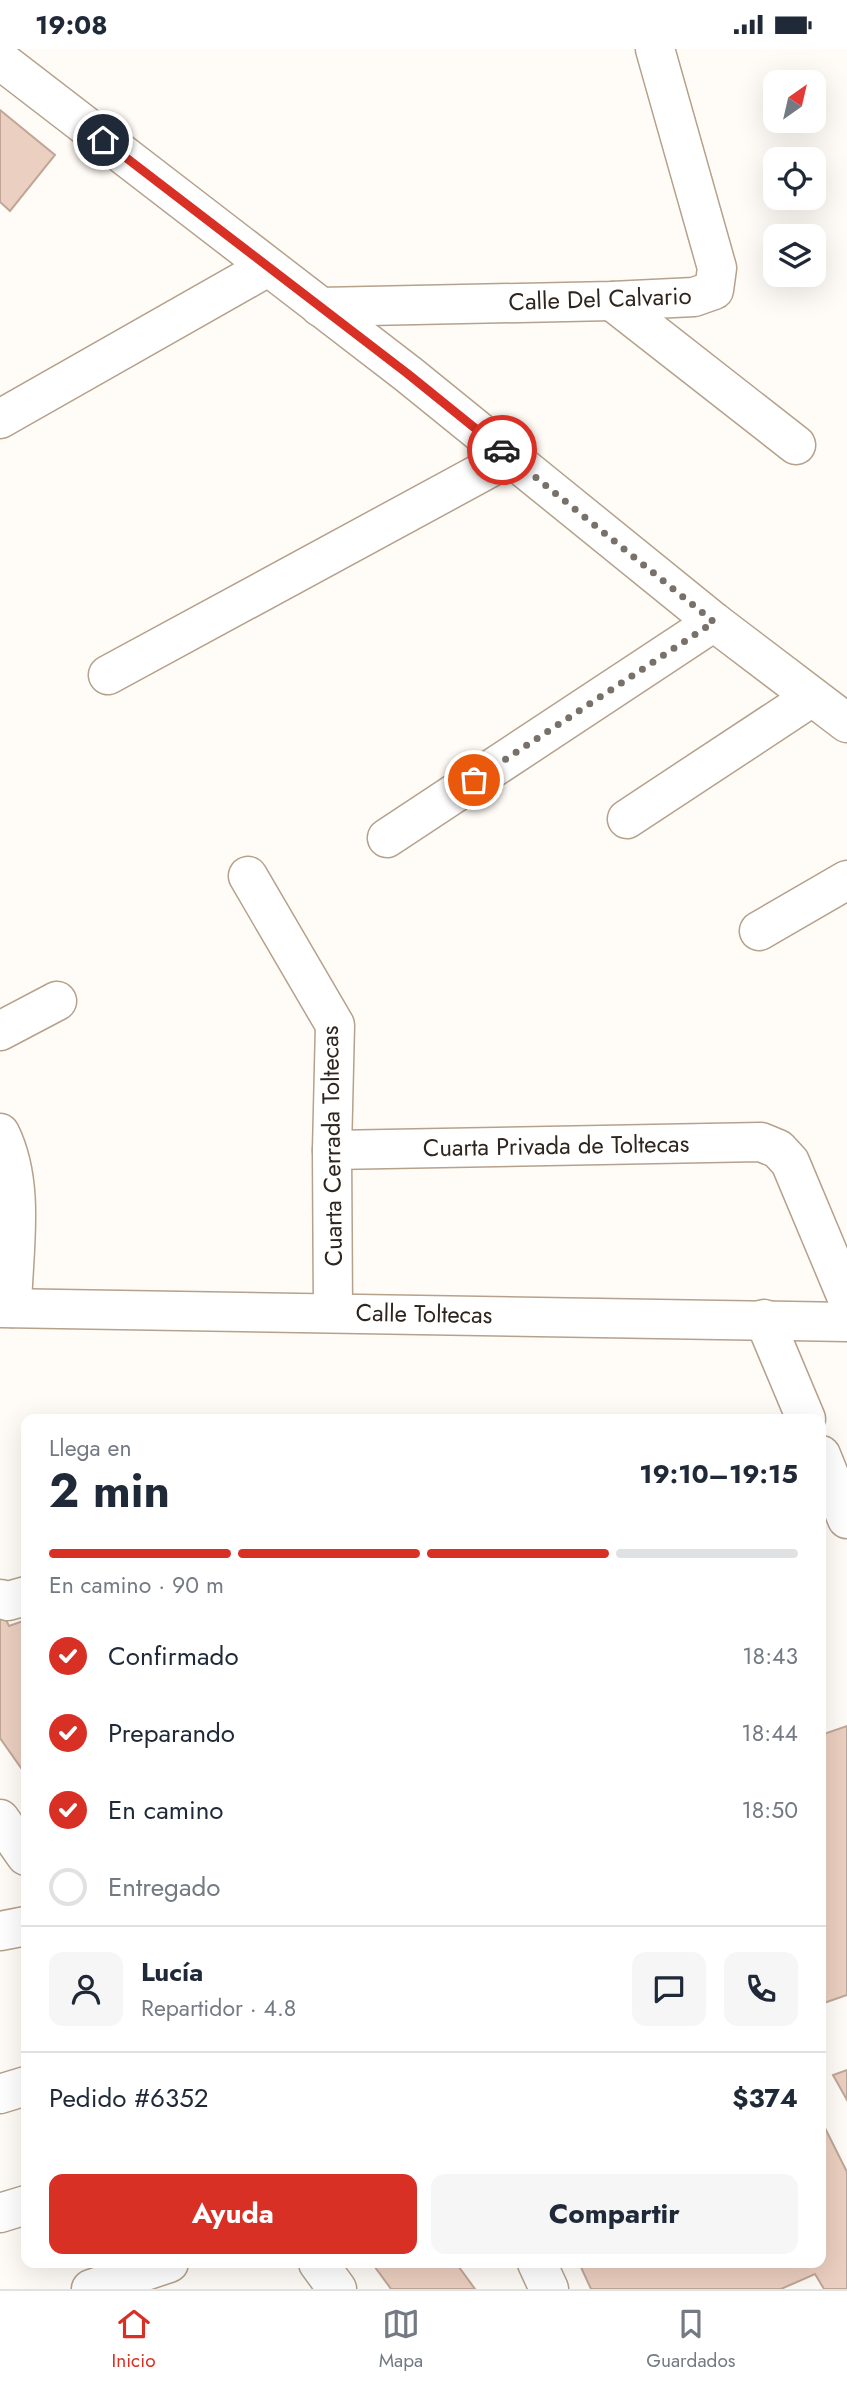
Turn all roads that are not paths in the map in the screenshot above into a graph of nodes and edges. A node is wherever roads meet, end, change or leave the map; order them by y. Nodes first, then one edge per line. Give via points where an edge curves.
1 (655, 49) edge
2 (0, 61) edge
3 (267, 268) junction
4 (611, 301) junction
5 (320, 307) junction
6 (0, 419) edge
7 (796, 445) dead end
8 (510, 457) junction
9 (714, 622) junction
10 (108, 675) dead end
11 (812, 697) junction
12 (847, 723) edge
13 (627, 819) dead end
14 (387, 838) dead end
15 (248, 876) dead end
16 (847, 880) edge
17 (759, 931) dead end
18 (57, 1001) dead end
19 (0, 1031) edge
20 (0, 1133) edge
21 (332, 1150) junction
22 (847, 1297) edge
23 (6, 1308) edge
24 (334, 1313) junction
25 (764, 1319) junction
26 (847, 1322) edge
27 (804, 1414) edge
28 (826, 1467) edge
29 (847, 1519) edge
30 (21, 1597) edge
31 (0, 1599) edge
32 (21, 1927) edge
33 (0, 1931) edge
34 (21, 2088) edge
35 (0, 2094) edge
36 (21, 2207) edge
37 (0, 2213) edge
38 (154, 2268) edge
39 (322, 2268) edge
40 (539, 2268) edge
41 (91, 2289) edge
42 (337, 2289) edge
43 (549, 2289) edge

1 - 4 street, Calle Del Calvario via 717,280 714,290 694,297
2 - 3 street
3 - 5 street
3 - 6 street
4 - 5 street, Calle Del Calvario
4 - 7 street
5 - 8 street
8 - 9 street
8 - 10 street
9 - 11 street
9 - 14 street
11 - 12 street
11 - 13 street
15 - 21 street, Cuarta Cerrada Toltecas via 335,1025
16 - 17 street
18 - 19 street
20 - 23 street via 12,1159 15,1180
21 - 22 street, Cuarta Privada de Toltecas via 761,1142 778,1149 790,1162
21 - 24 street, Cuarta Cerrada Toltecas
23 - 24 street, Calle Toltecas
24 - 25 street, Calle Toltecas
25 - 26 street, Calle Toltecas
25 - 27 street
28 - 29 street
30 - 31 street
32 - 33 street
34 - 35 street
36 - 37 street
38 - 41 street
39 - 42 street
40 - 43 street

